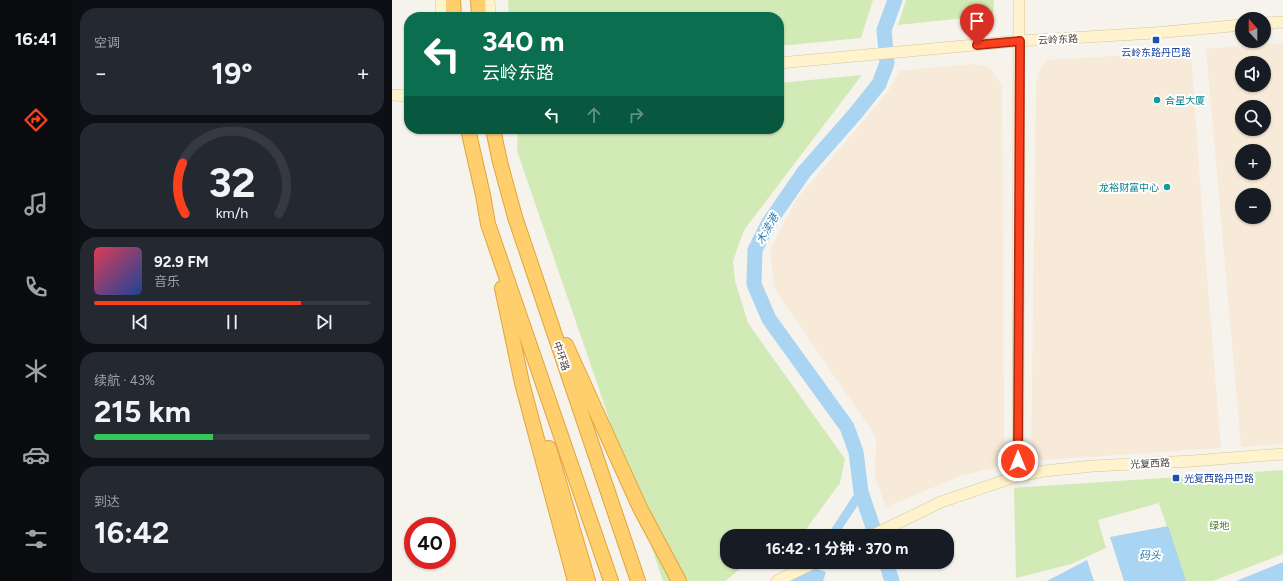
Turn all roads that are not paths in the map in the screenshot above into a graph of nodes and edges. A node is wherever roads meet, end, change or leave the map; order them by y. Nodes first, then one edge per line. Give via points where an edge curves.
1 (441, 0) edge
2 (453, 0) edge
3 (478, 0) edge
4 (489, 0) edge
5 (1019, 0) edge
6 (441, 12) edge
7 (454, 12) edge
8 (479, 12) edge
9 (490, 12) edge
10 (1283, 22) edge
11 (1271, 23) edge
12 (1235, 26) edge
13 (1020, 41) junction
14 (784, 63) edge
15 (392, 95) edge
16 (404, 96) edge
17 (469, 134) edge
18 (494, 134) edge
19 (488, 224) junction
20 (533, 272) junction
21 (509, 322) junction
22 (1283, 454) edge
23 (1018, 476) junction
24 (885, 529) edge
25 (663, 552) junction
26 (802, 569) edge
27 (575, 581) edge
28 (588, 581) edge
29 (611, 581) edge
30 (638, 581) edge
31 (679, 581) edge
32 (683, 581) edge
33 (777, 581) edge

1 - 6 street
2 - 7 highway
3 - 8 highway
4 - 9 street
5 - 13 street
10 - 11 street
12 - 13 street, 云岭东路
13 - 14 street, 云岭东路
13 - 23 street
15 - 16 street
17 - 19 highway
18 - 20 highway, 中环路 via 515,217
19 - 21 highway
19 - 29 highway
20 - 25 highway via 637,501
20 - 30 highway, 中环路
21 - 27 highway via 522,383
21 - 28 highway
22 - 23 street, 光复西路 via 1093,466
23 - 24 street, 光复西路 via 941,502
25 - 31 highway
25 - 32 highway
26 - 33 street

